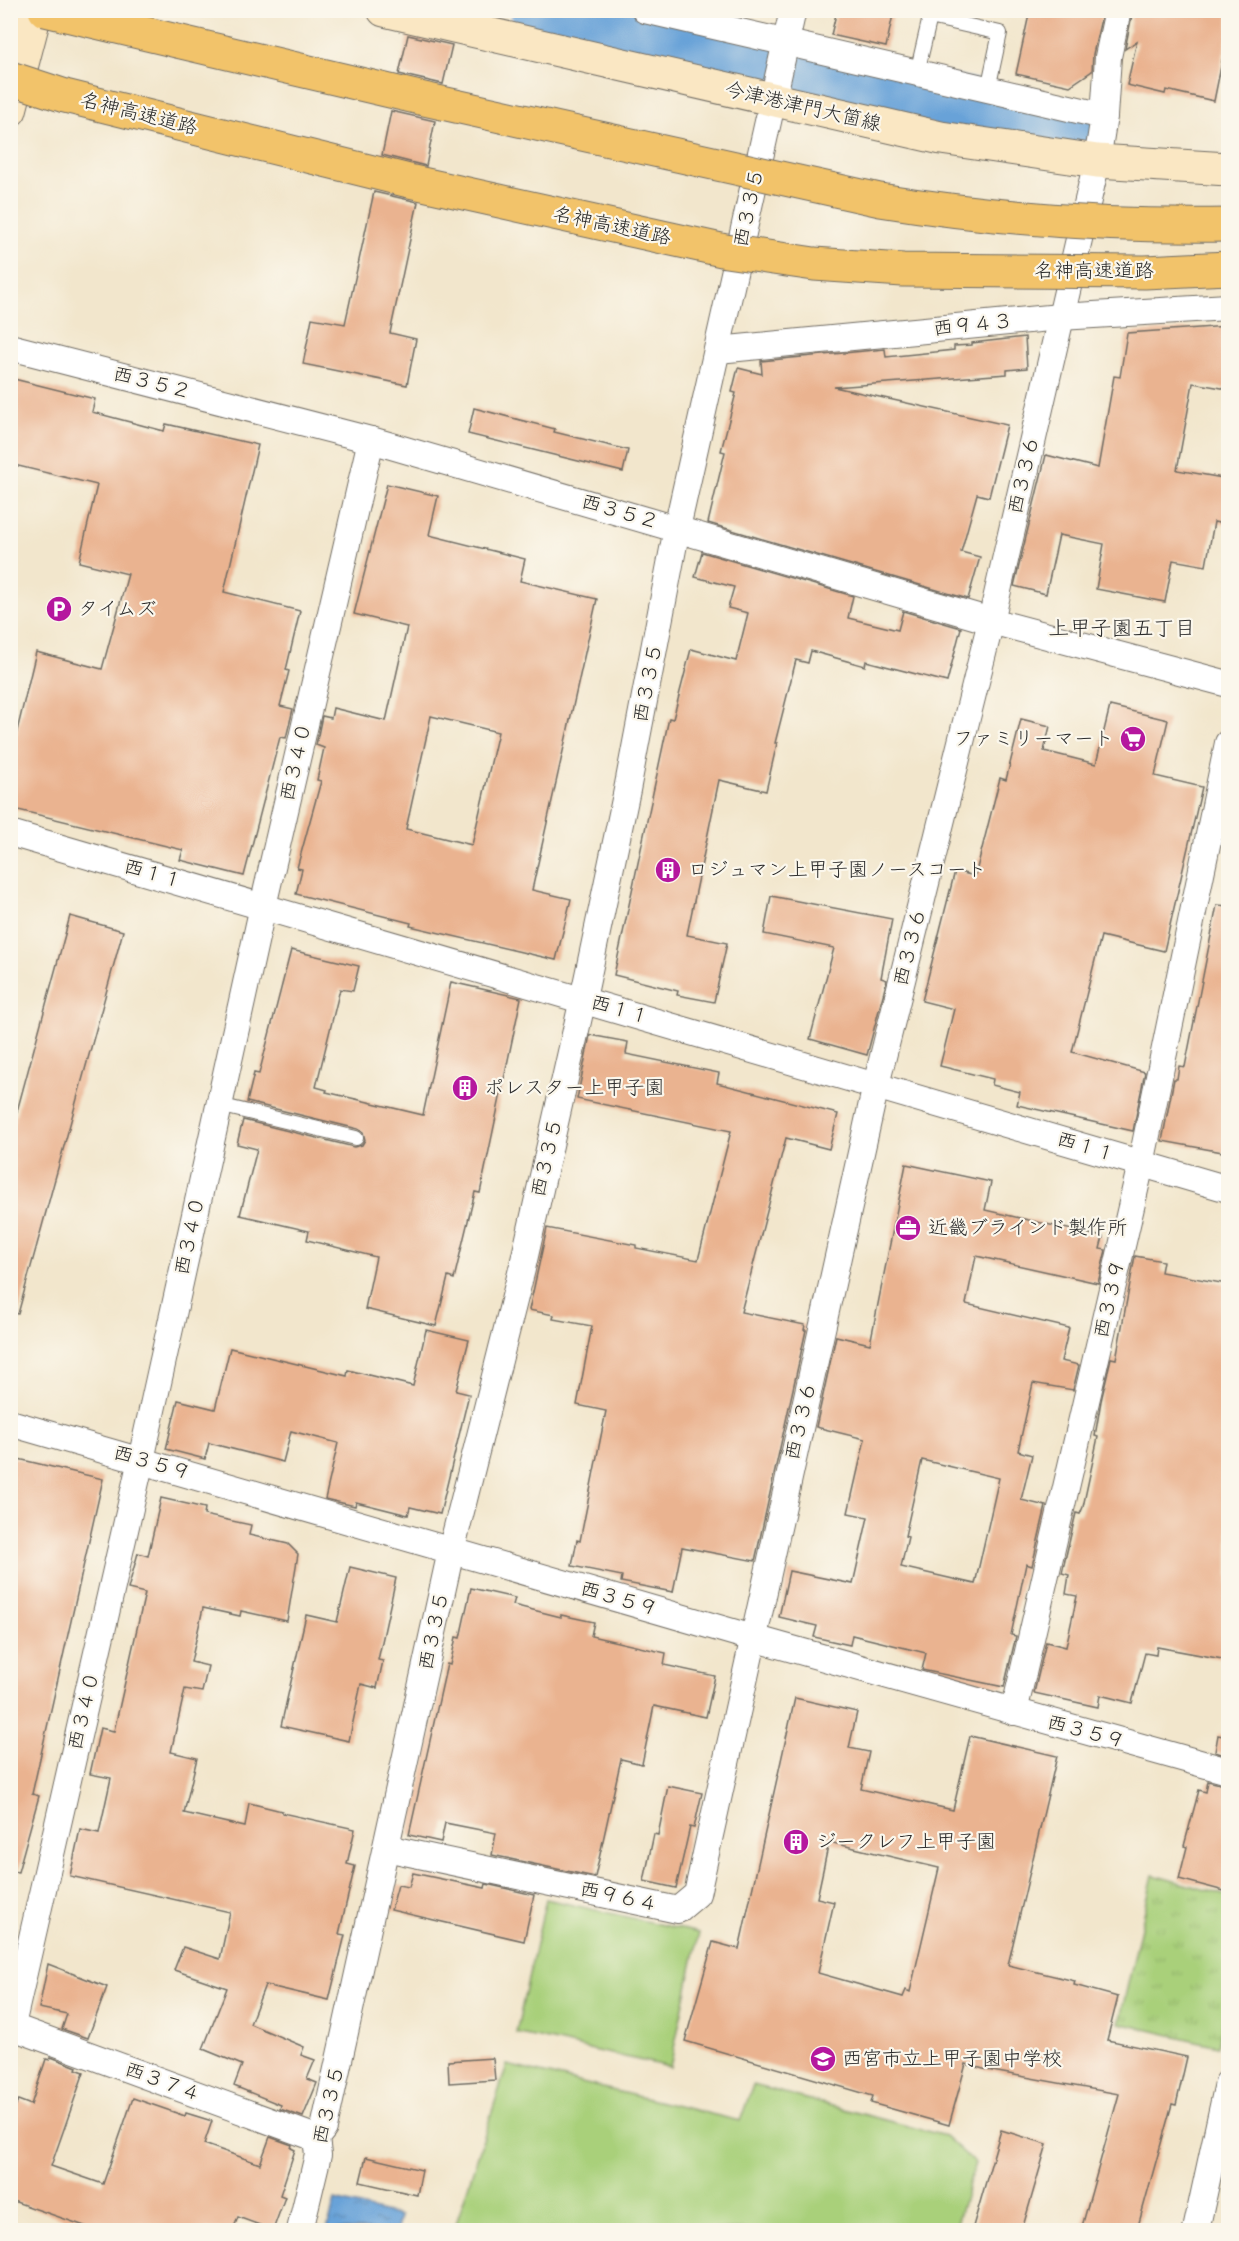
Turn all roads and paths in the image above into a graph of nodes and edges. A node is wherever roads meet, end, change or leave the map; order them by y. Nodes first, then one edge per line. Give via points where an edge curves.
1 (36, 10) edge
2 (45, 10) edge
3 (384, 10) edge
4 (645, 10) edge
5 (793, 10) edge
6 (1118, 10) edge
7 (780, 68) junction
8 (917, 73) junction
9 (10, 78) edge
10 (988, 89) junction
11 (10, 110) edge
12 (1104, 116) junction
13 (1096, 161) junction
14 (1228, 169) edge
15 (1228, 225) edge
16 (1228, 268) edge
17 (1228, 307) edge
18 (1060, 317) junction
19 (10, 347) edge
20 (718, 350) junction
21 (371, 440) junction
22 (677, 528) junction
23 (991, 621) junction
24 (1228, 684) edge
25 (1228, 743) edge
26 (10, 833) edge
27 (263, 906) junction
28 (583, 999) junction
29 (876, 1085) junction
30 (219, 1105) junction
31 (356, 1138) dead end
32 (1141, 1164) junction
33 (1228, 1189) edge
34 (10, 1422) edge
35 (141, 1460) junction
36 (451, 1551) junction
37 (753, 1638) junction
38 (1014, 1712) junction
39 (1228, 1771) edge
40 (386, 1848) junction
41 (11, 2029) edge
42 (1228, 2083) edge
43 (316, 2138) junction
44 (300, 2230) edge
45 (1196, 2230) edge

1 - 11 main road
2 - 15 highway, bridge via 880,200 1051,222
3 - 7 main road, 今津港津門大箇線
4 - 7 street
5 - 7 street, 西３３５
6 - 12 street, 西３３６ via 1108,57
7 - 8 street
7 - 13 main road, 今津港津門大箇線 via 940,138
7 - 20 street, 西３３５
8 - 10 street
8 - 10 lane via 930,17 1000,33
9 - 16 highway, 名神高速道路, bridge via 65,96 409,181 726,251 814,264 903,270 1145,272
10 - 12 street
12 - 13 street, 西３３６
13 - 14 main road, 今津港津門大箇線
13 - 18 street, 西３３６
17 - 18 street, 西９４３
18 - 20 street, 西９４３
18 - 23 street, 西３３６
19 - 21 street, 西３５２
20 - 22 street, 西３３５
21 - 22 street, 西３５２
21 - 27 street, 西３４０
22 - 23 street, 西３５２
22 - 28 street, 西３３５
23 - 24 street, 西３５２
23 - 29 street, 西３３６
25 - 32 street, 西３３９
26 - 27 street, 西１１
27 - 28 street, 西１１
27 - 30 street, 西３４０
28 - 29 street, 西１１
28 - 36 street, 西３３５ via 522,1269
29 - 32 street, 西１１
29 - 37 street, 西３３６
30 - 31 lane
30 - 35 street, 西３４０
32 - 33 street, 西１１
32 - 38 street, 西３３９
34 - 35 street, 西３５９
35 - 36 street, 西３５９
35 - 41 street, 西３４０
36 - 37 street, 西３５９
36 - 40 street, 西３３５
37 - 38 street, 西３５９
37 - 40 street, 西９６４ via 697,1894 678,1910
38 - 39 street, 西３５９
40 - 43 street, 西３３５ via 324,2128
41 - 43 street, 西３７４
42 - 45 street
43 - 44 street, 西３３５ via 318,2155

